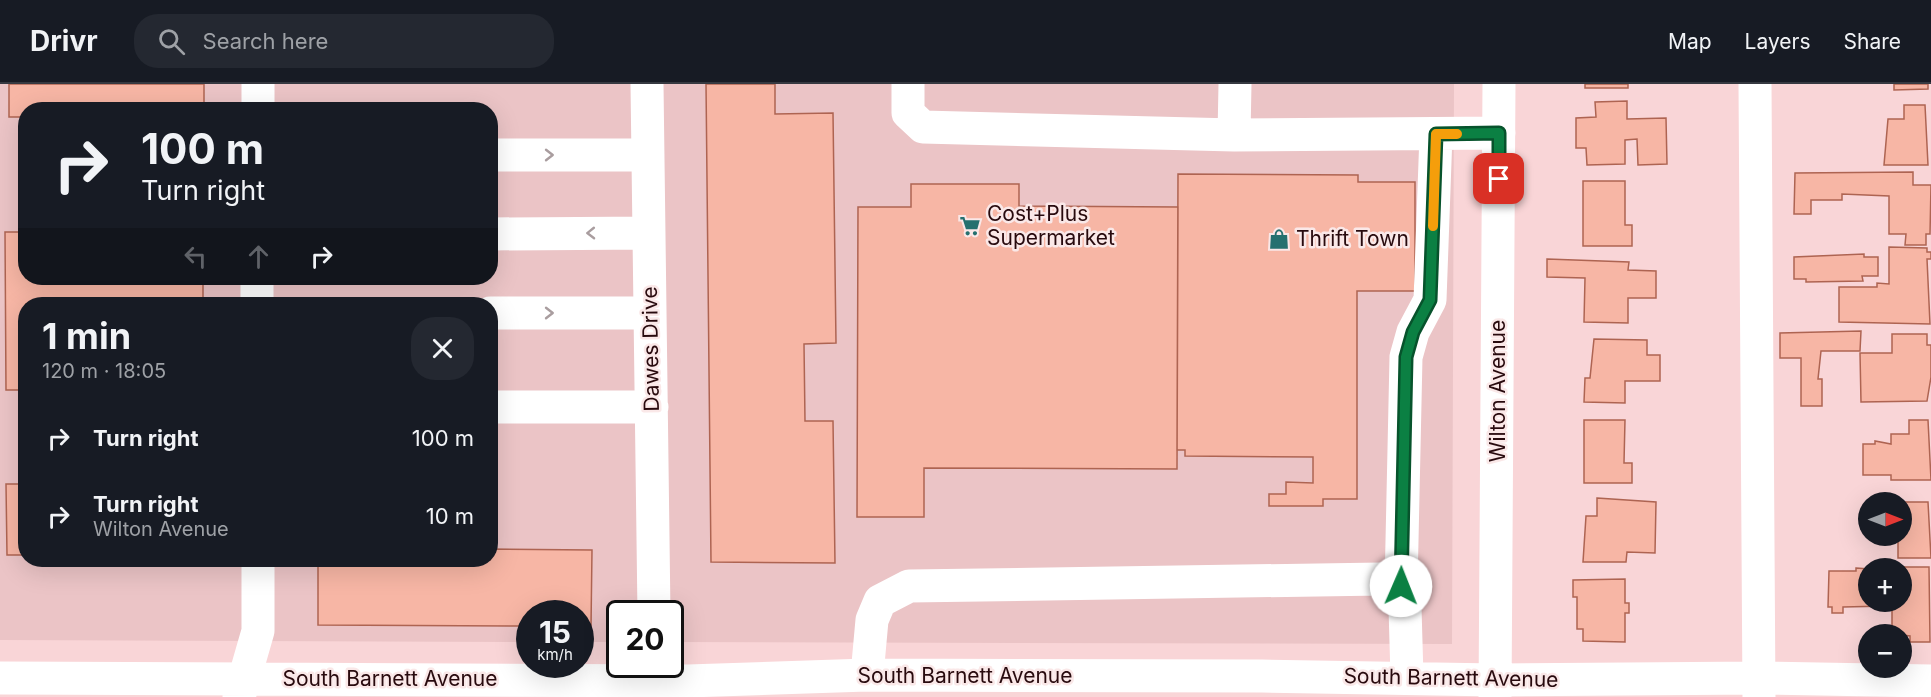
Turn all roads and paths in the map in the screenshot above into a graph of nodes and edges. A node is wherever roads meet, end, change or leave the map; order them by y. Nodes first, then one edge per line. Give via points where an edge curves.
1 (258, 84) edge
2 (647, 84) edge
3 (908, 84) edge
4 (1235, 84) edge
5 (1499, 84) edge
6 (1755, 84) edge
7 (258, 102) edge
8 (1499, 133) junction
9 (1436, 134) junction
10 (1234, 135) junction
11 (498, 155) edge
12 (648, 155) junction
13 (649, 233) junction
14 (498, 234) edge
15 (498, 313) edge
16 (650, 313) junction
17 (498, 407) edge
18 (652, 407) junction
19 (258, 567) edge
20 (1401, 586) junction
21 (654, 600) edge
22 (867, 675) junction
23 (606, 676) edge
24 (1407, 677) junction
25 (0, 678) edge
26 (666, 678) edge
27 (1931, 681) edge
28 (1262, 686) edge
29 (911, 687) edge
30 (241, 688) edge
31 (464, 688) edge
32 (1496, 688) edge
33 (1759, 688) edge
34 (688, 689) edge

1 - 7 street
2 - 12 street, Dawes Drive
3 - 10 street via 908,113 923,127
4 - 10 street
5 - 8 street, Wilton Avenue
6 - 33 street
8 - 9 street
8 - 32 street, Wilton Avenue
9 - 10 street
9 - 20 street via 1430,300 1413,332 1406,357
11 -> 12 street
12 - 13 street, Dawes Drive
13 -> 14 street
13 - 16 street, Dawes Drive
15 -> 16 street
16 - 18 street, Dawes Drive
17 - 18 street
18 - 21 street, Dawes Drive
19 - 30 street via 258,630
20 - 22 street via 1393,580 1381,579 909,586 879,601 872,620
20 - 24 street via 1406,608
22 - 29 street, South Barnett Avenue
22 - 34 street, South Barnett Avenue
23 - 31 street, South Barnett Avenue
24 - 28 street, South Barnett Avenue
24 - 32 street, South Barnett Avenue
25 - 30 street, South Barnett Avenue
26 - 34 street, South Barnett Avenue
27 - 33 street, South Barnett Avenue
28 - 29 street, South Barnett Avenue
30 - 31 street, South Barnett Avenue
32 - 33 street, South Barnett Avenue

